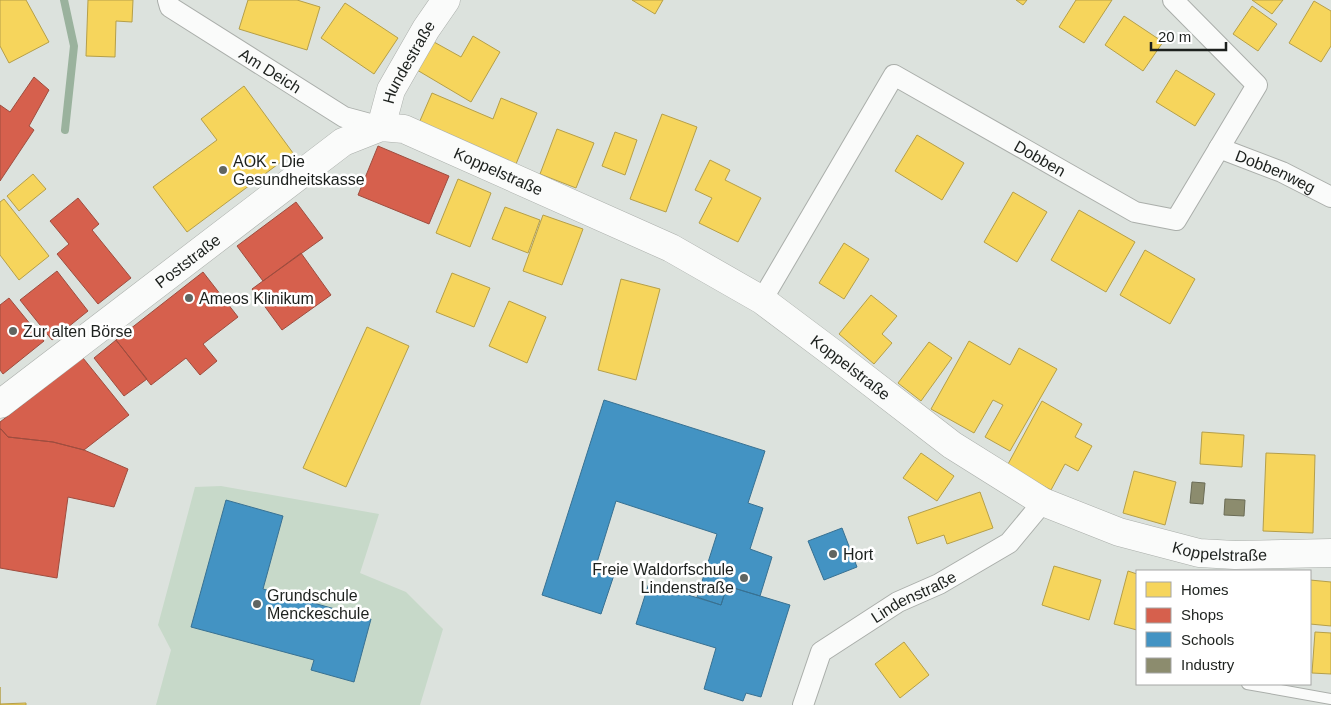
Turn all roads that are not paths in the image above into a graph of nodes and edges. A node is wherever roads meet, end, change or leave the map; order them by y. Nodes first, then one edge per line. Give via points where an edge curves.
1 (168, 0) edge
2 (446, 0) edge
3 (1173, 0) edge
4 (381, 128) junction
5 (1219, 148) junction
6 (1331, 197) edge
7 (762, 300) junction
8 (0, 404) edge
9 (1043, 502) junction
10 (1331, 553) edge
11 (1253, 685) edge
12 (1331, 699) edge
13 (803, 705) edge

1 - 4 street, Am Deich via 170,7 344,117
2 - 4 street, Hundestraße via 391,90
3 - 5 street, Dobben via 1257,85
4 - 7 street, Koppelstraße via 404,129 671,248
4 - 8 street, Poststraße via 336,147
5 - 6 street, Dobbenweg via 1282,172
5 - 7 street, Dobben via 1176,220 1135,212 894,76
7 - 9 street, Koppelstraße via 952,446
9 - 10 street, Koppelstraße via 1119,532 1199,553 1234,559
9 - 13 street, Lindenstraße via 1009,543 939,584 898,602 820,652
11 - 12 lane

